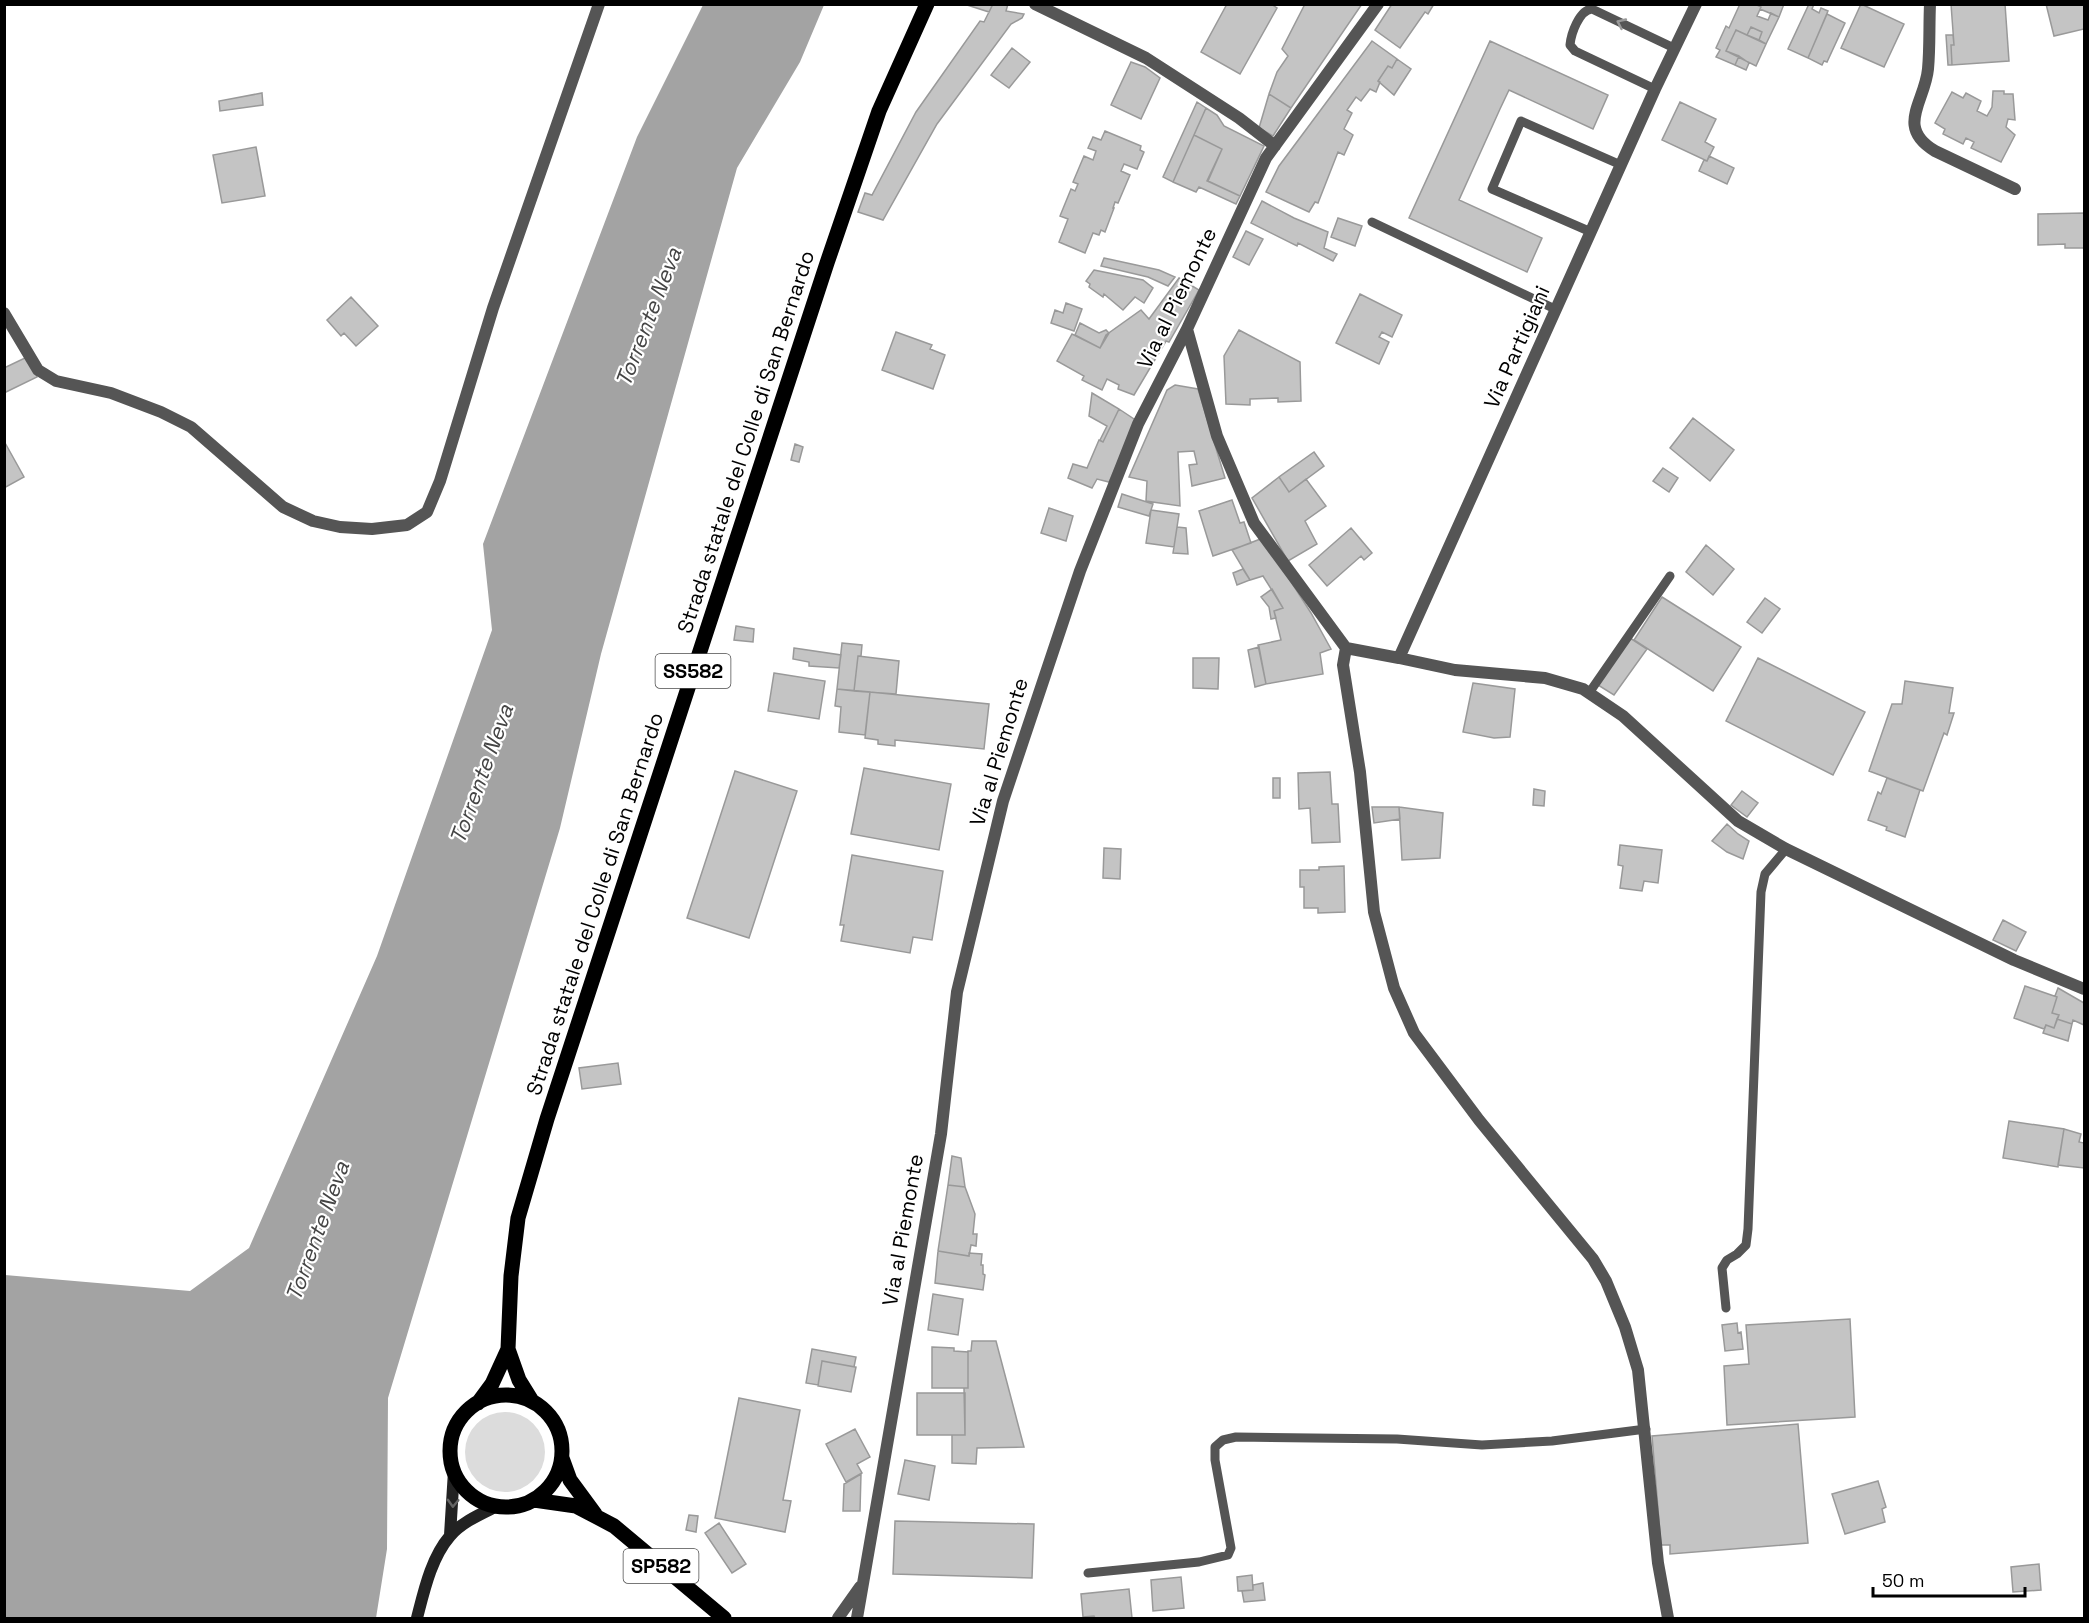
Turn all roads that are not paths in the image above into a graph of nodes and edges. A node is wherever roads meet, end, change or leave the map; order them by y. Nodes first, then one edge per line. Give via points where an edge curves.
1 (599, 4) edge
2 (927, 4) edge
3 (1035, 4) edge
4 (1378, 4) edge
5 (1696, 4) edge
6 (1930, 4) edge
7 (1674, 48) junction
8 (1655, 89) junction
9 (1275, 146) junction
10 (1621, 165) junction
11 (2015, 189) dead end
12 (1371, 222) dead end
13 (1591, 232) junction
14 (1555, 309) junction
15 (4, 313) edge
16 (1187, 328) junction
17 (1670, 576) dead end
18 (1346, 648) junction
19 (1399, 658) junction
20 (1589, 693) junction
21 (1786, 849) junction
22 (2085, 988) edge
23 (1726, 1308) dead end
24 (508, 1349) junction
25 (532, 1401) junction
26 (478, 1403) junction
27 (1646, 1429) junction
28 (562, 1458) junction
29 (454, 1471) junction
30 (534, 1500) junction
31 (497, 1506) junction
32 (597, 1516) junction
33 (450, 1535) junction
34 (1088, 1573) dead end
35 (863, 1583) junction
36 (417, 1618) edge
37 (724, 1618) edge
38 (838, 1618) edge
39 (857, 1618) edge
40 (1668, 1618) edge

1 - 15 street via 493,308 440,481 427,512 407,525 340,527 313,521 283,507 191,427 111,393 56,381 38,370
2 - 24 main road, Strada statale del Colle di San Bernardo / SS582 via 879,111 838,230 547,1119 518,1218
3 - 9 street via 1146,58
4 - 9 street, Via al Piemonte
5 - 7 street, Via Partigiani
6 - 11 street via 1928,72 1914,114 1918,136 1935,151
7 - 8 street, Via Partigiani
7 -> 8 lane via 1592,9 1582,13 1570,38 1575,51
8 - 10 street, Via Partigiani
9 - 16 street, Via al Piemonte
10 - 13 street, Via Partigiani
10 - 13 lane via 1521,121 1492,189
12 - 14 lane
13 - 14 street, Via Partigiani
14 - 19 street, Via Partigiani
16 - 18 street via 1217,436 1254,523
16 - 35 street, Via al Piemonte via 1138,424 1084,560 1003,801 957,992 941,1134
17 - 20 lane
18 - 19 street
18 - 27 street via 1343,664 1360,772 1374,912 1394,988 1414,1033 1479,1120 1593,1259 1606,1281 1638,1370
19 - 20 street via 1455,670 1545,678
20 - 21 street via 1623,716 1738,821
21 - 22 street via 2014,960
21 - 23 lane via 1766,874 1761,892 1748,1229 1746,1245 1722,1268
24 - 25 main road, Strada statale del Colle di San Bernardo / SS582 via 519,1380
24 - 26 main road, Strada statale del Colle di San Bernardo / SS582 via 492,1384
25 - 26 main road via 507,1395 492,1396
25 - 28 main road via 557,1428
26 - 29 main road via 463,1415 453,1432 450,1452
27 - 34 lane via 1482,1445 1397,1439 1223,1440 1215,1447 1215,1460 1231,1548 1228,1555 1199,1562
27 - 40 street via 1658,1563
28 - 30 main road via 553,1482
28 - 32 main road, SP582 via 570,1480
29 - 31 main road via 468,1492
29 -> 33 main road
30 - 31 main road via 513,1507
30 - 32 main road, SP582 via 576,1506
31 - 33 main road
32 - 37 main road, SP582
33 - 36 main road via 424,1589
35 - 38 street, Via al Piemonte
35 - 39 street, Via al Piemonte

